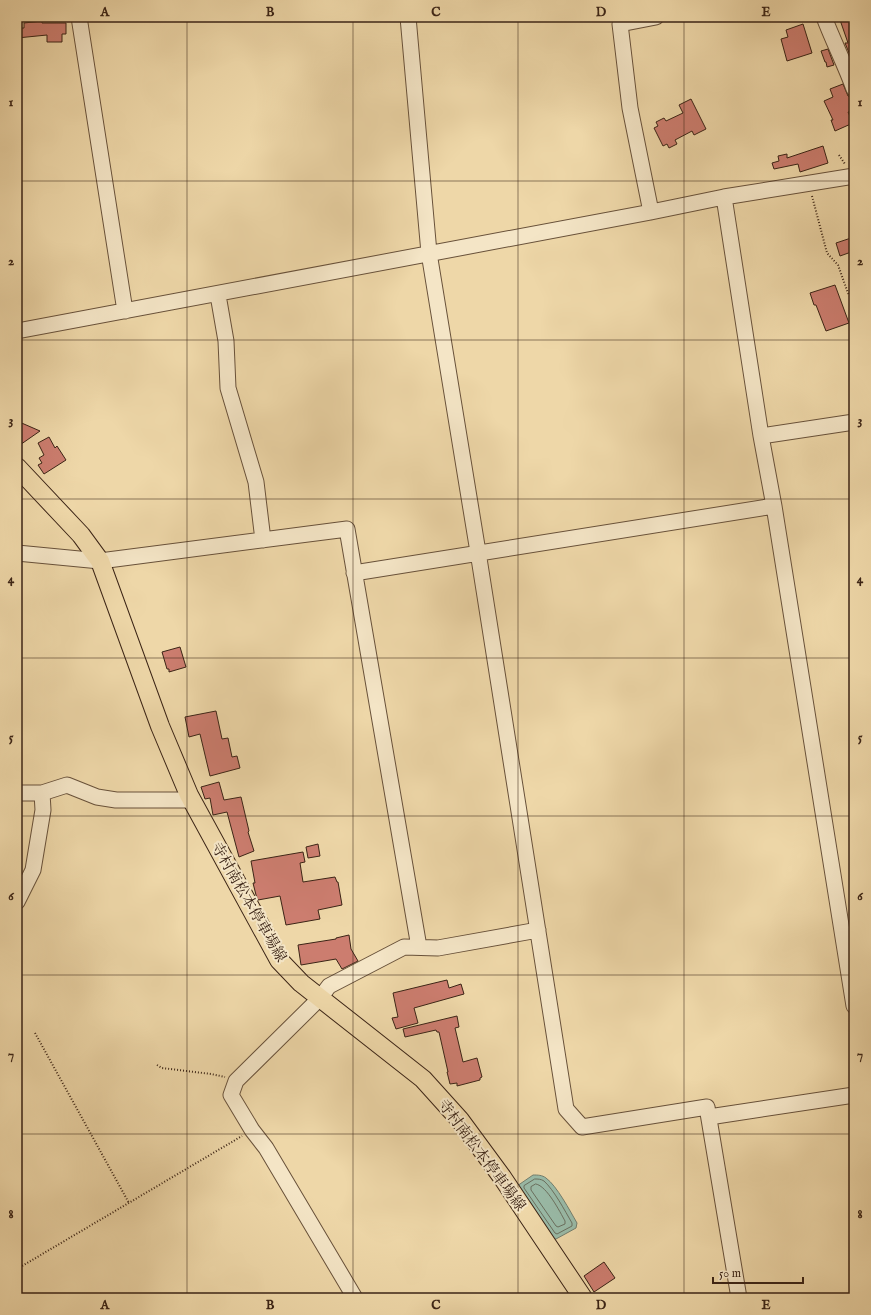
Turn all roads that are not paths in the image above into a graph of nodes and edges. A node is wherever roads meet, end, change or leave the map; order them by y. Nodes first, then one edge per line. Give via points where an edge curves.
1 (79, 17) edge
2 (408, 17) edge
3 (656, 17) edge
4 (824, 17) edge
5 (854, 88) edge
6 (854, 176) edge
7 (724, 197) junction
8 (651, 212) junction
9 (429, 253) junction
10 (218, 295) junction
11 (125, 311) junction
12 (17, 331) edge
13 (854, 422) edge
14 (761, 436) junction
15 (17, 467) edge
16 (774, 506) junction
17 (263, 540) junction
18 (478, 552) junction
19 (17, 553) edge
20 (100, 561) junction
21 (354, 573) junction
22 (17, 793) edge
23 (42, 793) junction
24 (191, 800) junction
25 (17, 902) edge
26 (538, 930) junction
27 (418, 947) junction
28 (320, 998) junction
29 (854, 1006) edge
30 (854, 1095) edge
31 (709, 1117) junction
32 (355, 1298) edge
33 (583, 1298) edge
34 (739, 1298) edge

1 - 11 street
2 - 9 street
3 - 8 street via 620,24 630,108
4 - 5 street
6 - 7 street
7 - 8 street
7 - 14 street
8 - 9 street
9 - 10 street
9 - 18 street
10 - 11 street
10 - 17 street via 226,341 228,388 256,482
11 - 12 street
13 - 14 street
14 - 16 street
15 - 20 main road, 寺村南松本停車場線 via 81,535
16 - 18 street
16 - 29 street
17 - 20 street
17 - 21 street via 347,529
18 - 21 street
18 - 26 street
19 - 20 street
20 - 24 main road, 寺村南松本停車場線 via 160,726
21 - 27 street
22 - 23 street
23 - 24 street via 67,785 97,797 116,800
23 - 25 street via 43,810 33,870
24 - 28 main road, 寺村南松本停車場線 via 279,960
26 - 27 street via 438,948
26 - 31 street via 566,1110 582,1127 707,1107
27 - 28 street via 404,947 385,956 329,986
28 - 32 street via 236,1081 231,1095 266,1148
28 - 33 main road, 寺村南松本停車場線 via 423,1079 460,1120 502,1177
30 - 31 street
31 - 34 street

